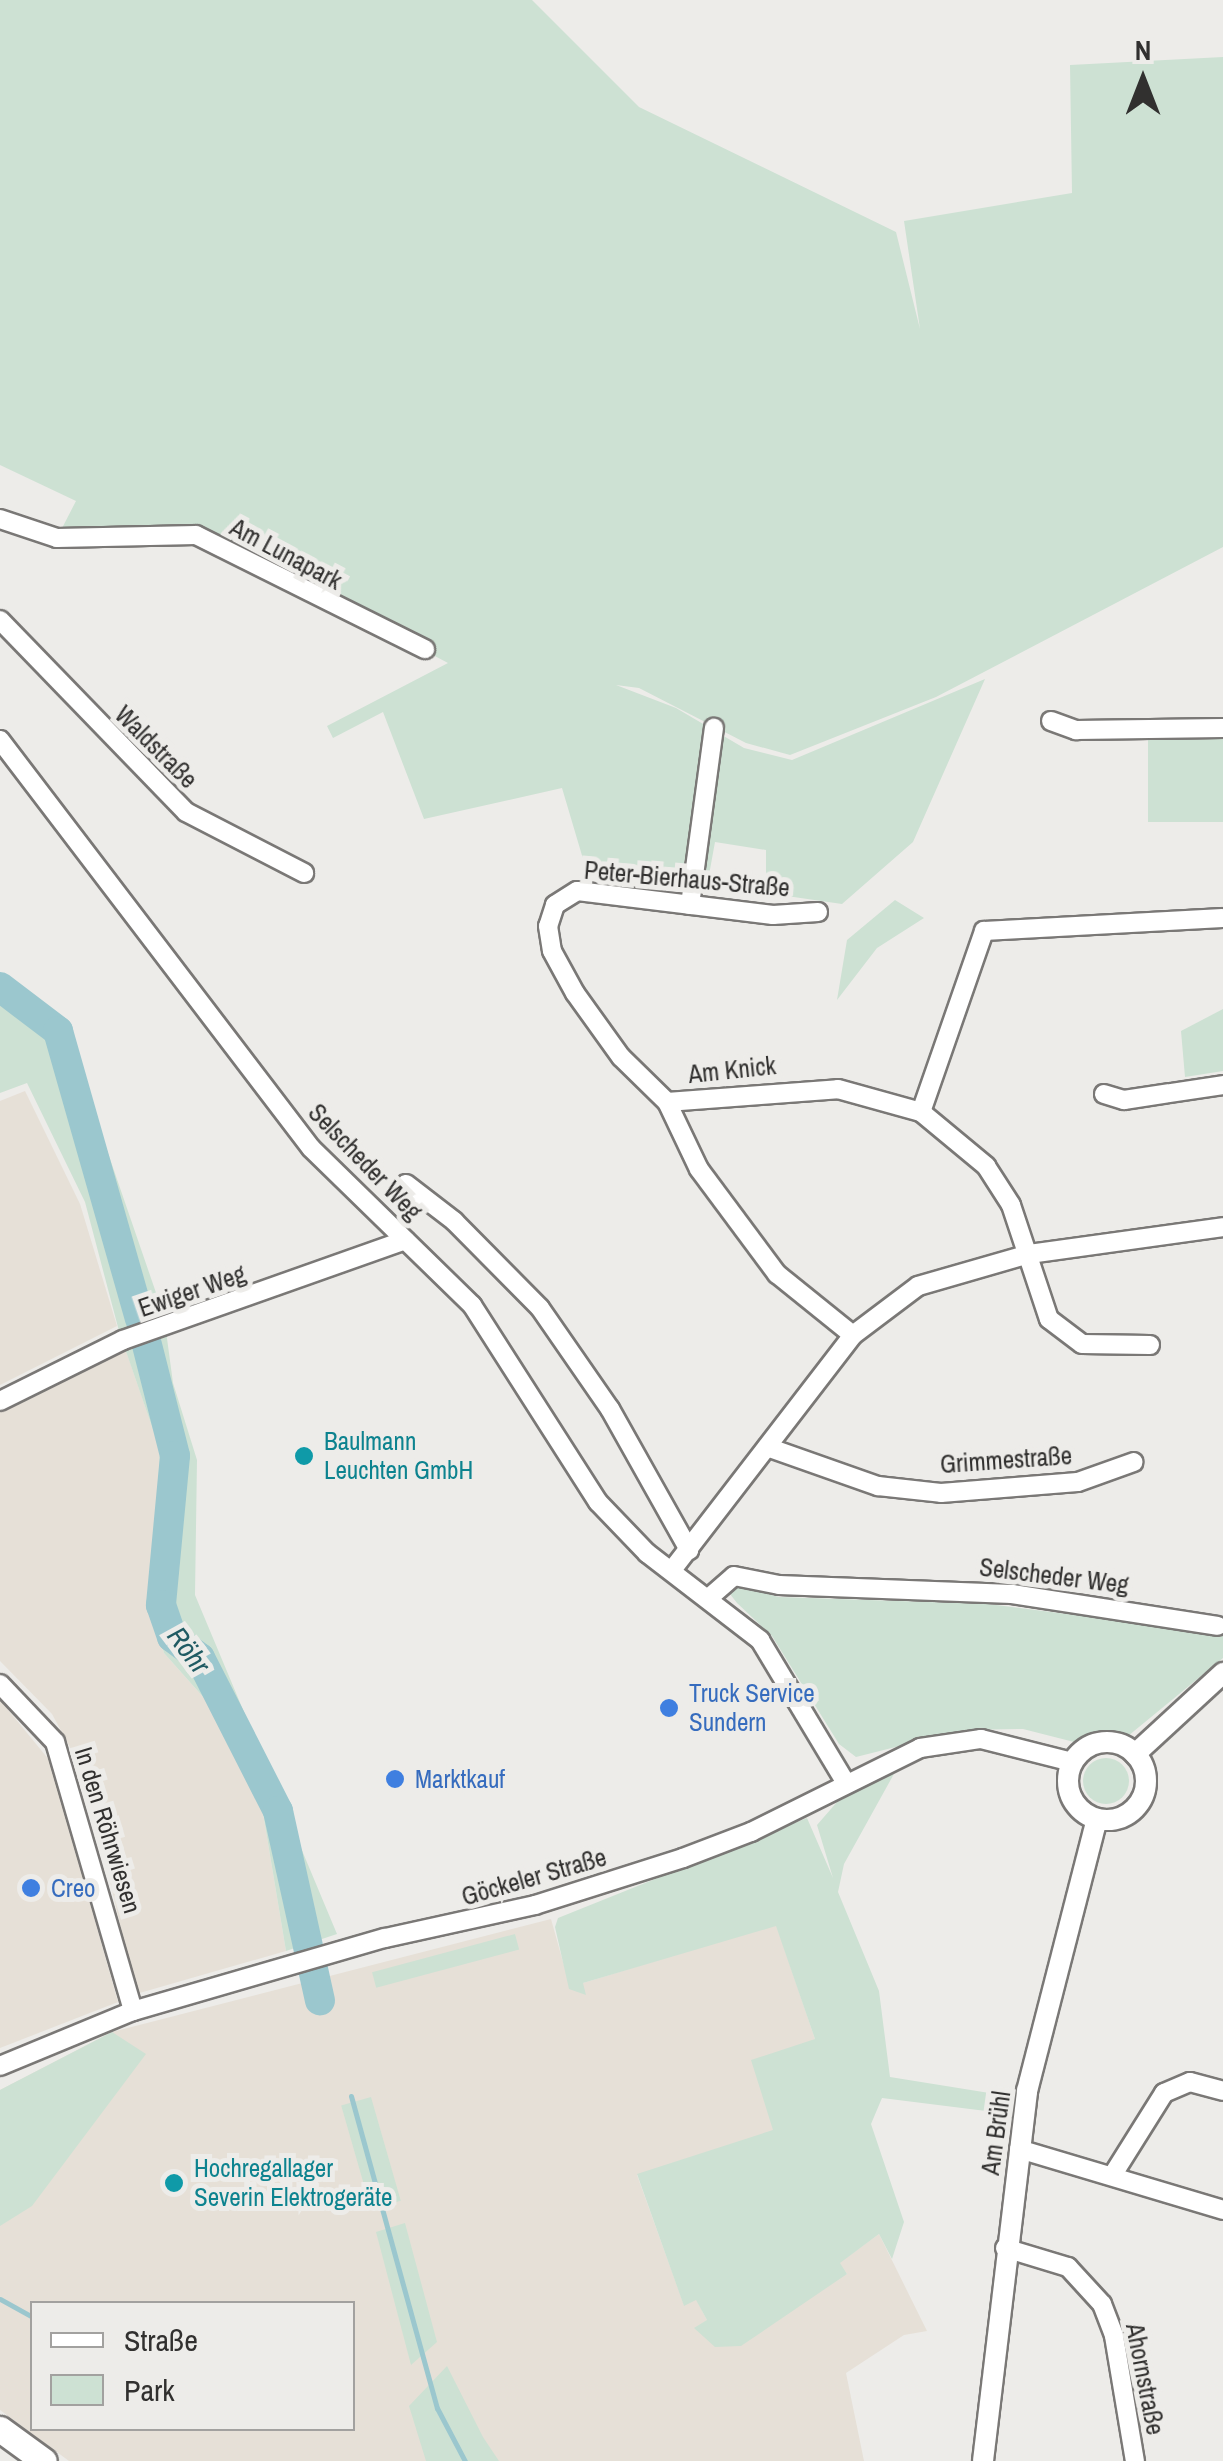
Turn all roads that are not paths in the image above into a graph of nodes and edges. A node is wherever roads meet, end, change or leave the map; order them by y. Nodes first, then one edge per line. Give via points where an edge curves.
1 (0, 519) edge
2 (0, 620) edge
3 (425, 649) dead end
4 (1051, 721) dead end
5 (714, 728) dead end
6 (1223, 728) edge
7 (0, 740) edge
8 (304, 873) dead end
9 (690, 905) junction
10 (818, 912) dead end
11 (1223, 918) edge
12 (1223, 1085) edge
13 (1104, 1094) dead end
14 (667, 1102) junction
15 (922, 1112) junction
16 (406, 1184) dead end
17 (1223, 1227) edge
18 (405, 1240) junction
19 (1028, 1254) junction
20 (853, 1335) junction
21 (1150, 1345) dead end
22 (0, 1400) edge
23 (766, 1447) junction
24 (1134, 1462) dead end
25 (689, 1550) junction
26 (672, 1570) junction
27 (712, 1596) junction
28 (1218, 1626) dead end
29 (1223, 1673) edge
30 (0, 1684) edge
31 (1135, 1754) junction
32 (1072, 1762) junction
33 (846, 1783) junction
34 (1097, 1819) junction
35 (133, 2011) junction
36 (0, 2066) edge
37 (1223, 2091) edge
38 (1019, 2149) junction
39 (1112, 2176) junction
40 (1223, 2210) edge
41 (1005, 2248) junction
42 (0, 2428) edge
43 (44, 2461) edge
44 (982, 2461) edge
45 (1135, 2461) edge

1 - 3 street, Am Lunapark via 57,538 196,535
2 - 8 street, Waldstraße via 186,812
4 - 6 street via 1076,730
5 - 9 street
7 - 18 street, Selscheder Weg via 311,1148
9 - 10 street, Peter-Bierhaus-Straße via 772,915
9 - 14 street, Peter-Bierhaus-Straße via 577,891 554,906 548,926 552,951 576,992 621,1057
11 - 15 street via 984,931
12 - 13 street via 1124,1100
14 - 15 street, Am Knick via 838,1089
14 - 20 street, Am Knick via 699,1169 777,1274
15 - 19 street, Am Knick via 986,1166 1011,1205
16 - 25 street via 454,1220 540,1308 610,1409
17 - 19 street
18 - 22 street, Ewiger Weg via 124,1340
18 - 26 street, Selscheder Weg via 472,1306 598,1502
19 - 20 street via 918,1286
19 - 21 street, Am Knick via 1049,1320 1082,1344
20 - 23 street
23 - 24 street, Grimmestraße via 878,1486 942,1492 1078,1482
23 - 25 street
25 - 26 street
26 - 27 street, Selscheder Weg
27 - 28 street, Selscheder Weg via 734,1576 779,1585 1012,1594
27 - 33 street, Selscheder Weg via 776,1661
29 - 31 street
30 - 35 street, In den Röhrwiesen via 56,1742
31 - 32 street via 1099,1743
31 - 34 street via 1146,1777 1143,1798 1120,1818
32 - 33 street, Göckeler Straße via 1013,1742 949,1742 890,1760
32 - 34 street via 1069,1792
33 - 35 street, Göckeler Straße via 750,1832 591,1889
34 - 38 street, Am Brühl via 1034,2056
35 - 36 street, Göckeler Straße
37 - 39 street via 1190,2082 1164,2093
38 - 39 street
38 - 41 street, Am Brühl
39 - 40 street
41 - 44 street, Am Brühl
41 - 45 street, Ahornstraße via 1068,2267 1102,2304 1114,2336
42 - 43 main road

